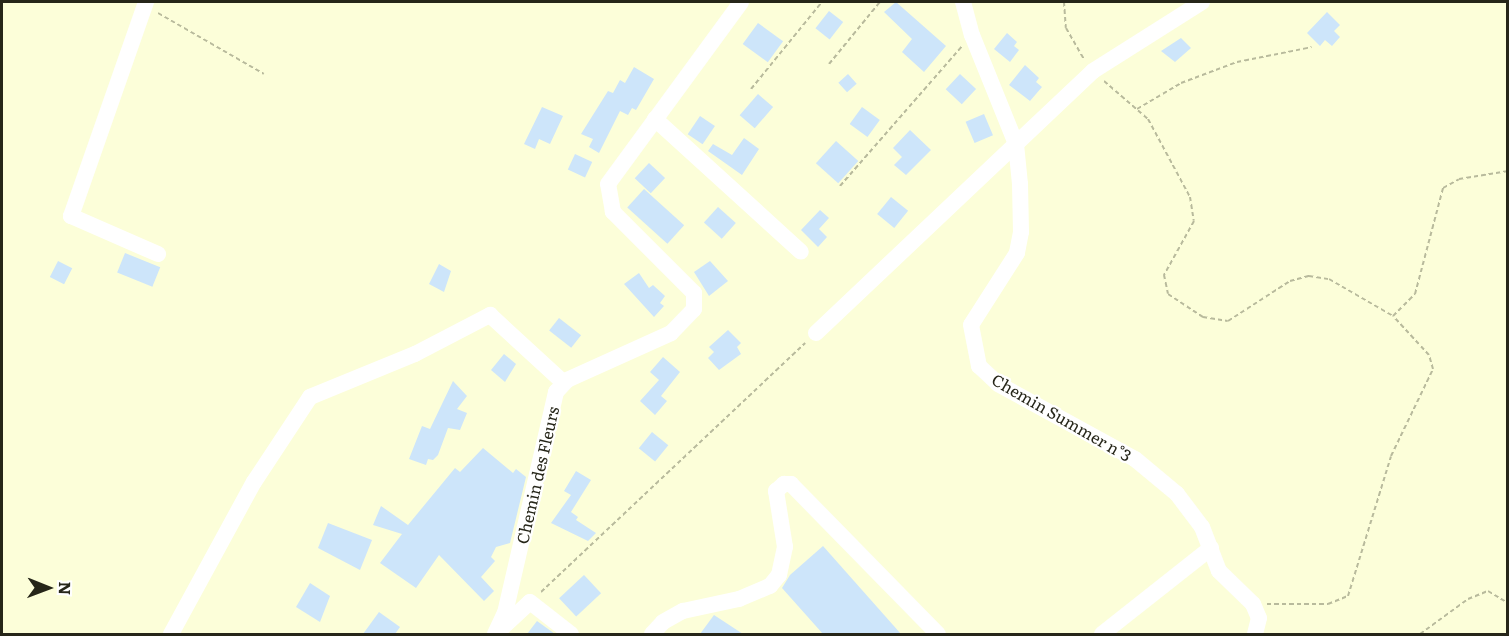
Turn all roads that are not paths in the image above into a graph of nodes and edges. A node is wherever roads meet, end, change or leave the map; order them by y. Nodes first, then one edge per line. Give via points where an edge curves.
1 (741, 2) edge
2 (963, 2) edge
3 (1202, 2) edge
4 (145, 3) edge
5 (655, 119) junction
6 (1016, 144) junction
7 (801, 252) dead end
8 (158, 254) dead end
9 (816, 333) road end
10 (564, 383) junction
11 (1211, 548) junction
12 (171, 634) edge
13 (495, 634) edge
14 (571, 634) edge
15 (652, 634) edge
16 (938, 634) edge
17 (1102, 634) edge
18 (1255, 634) edge

1 - 5 street
2 - 6 street, Chemin Summer n°3 via 972,35
3 - 6 street via 1093,71
4 - 8 street via 71,216
5 - 7 street
5 - 10 street via 608,184 609,198 613,212 694,293 694,309 671,333
6 - 9 street
6 - 11 street, Chemin Summer n°3 via 1019,244 970,325 979,366 998,384 1135,459 1188,505
10 - 12 street via 490,315 415,354 310,397 254,482
10 - 13 street, Chemin des Fleurs via 556,392 505,613
11 - 17 street
11 - 18 street, Chemin Summer n°3 via 1219,571 1253,604 1259,618
13 - 14 street via 530,602
15 - 16 street via 663,622 683,611 739,599 770,586 779,575 785,547 776,491 791,484

